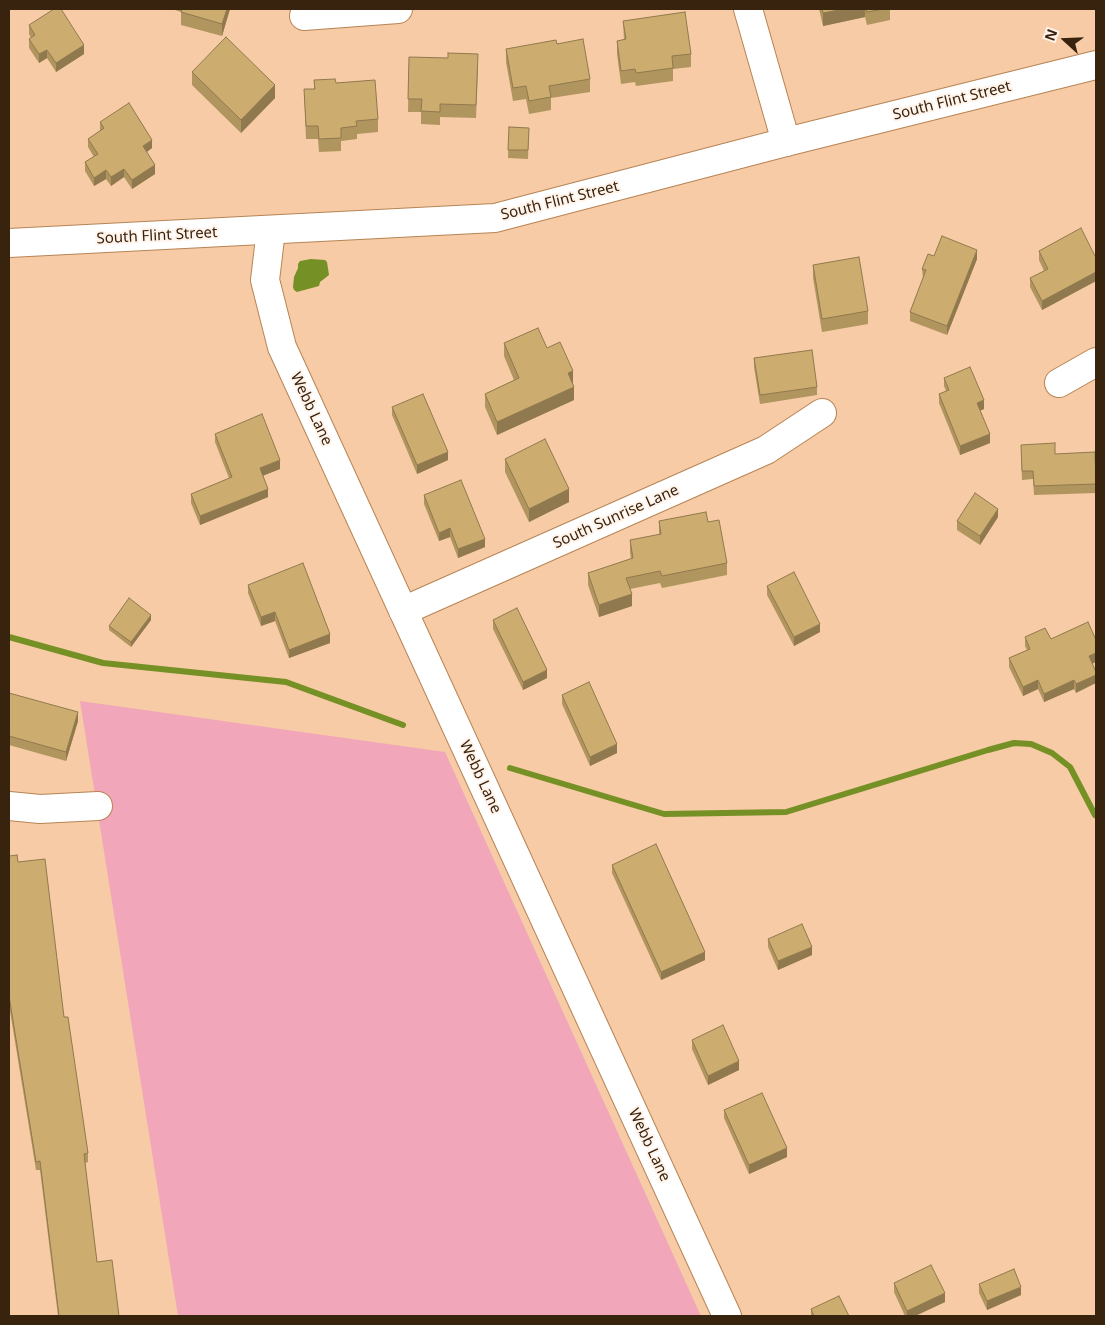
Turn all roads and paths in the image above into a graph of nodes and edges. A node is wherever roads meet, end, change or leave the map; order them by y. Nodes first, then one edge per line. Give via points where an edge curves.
1 (398, 9) edge
2 (748, 9) edge
3 (304, 16) dead end
4 (1096, 65) edge
5 (786, 142) junction
6 (271, 230) junction
7 (9, 243) edge
8 (1096, 362) edge
9 (1059, 383) dead end
10 (822, 413) dead end
11 (404, 611) junction
12 (9, 806) edge
13 (98, 806) dead end
14 (727, 1316) edge

1 - 3 street
2 - 5 street
4 - 5 street, South Flint Street
5 - 6 street, South Flint Street via 495,218
6 - 7 street, South Flint Street
6 - 11 street, Webb Lane via 265,280 282,347
8 - 9 street
10 - 11 street, South Sunrise Lane via 766,450
11 - 14 street, Webb Lane
12 - 13 street via 40,809

